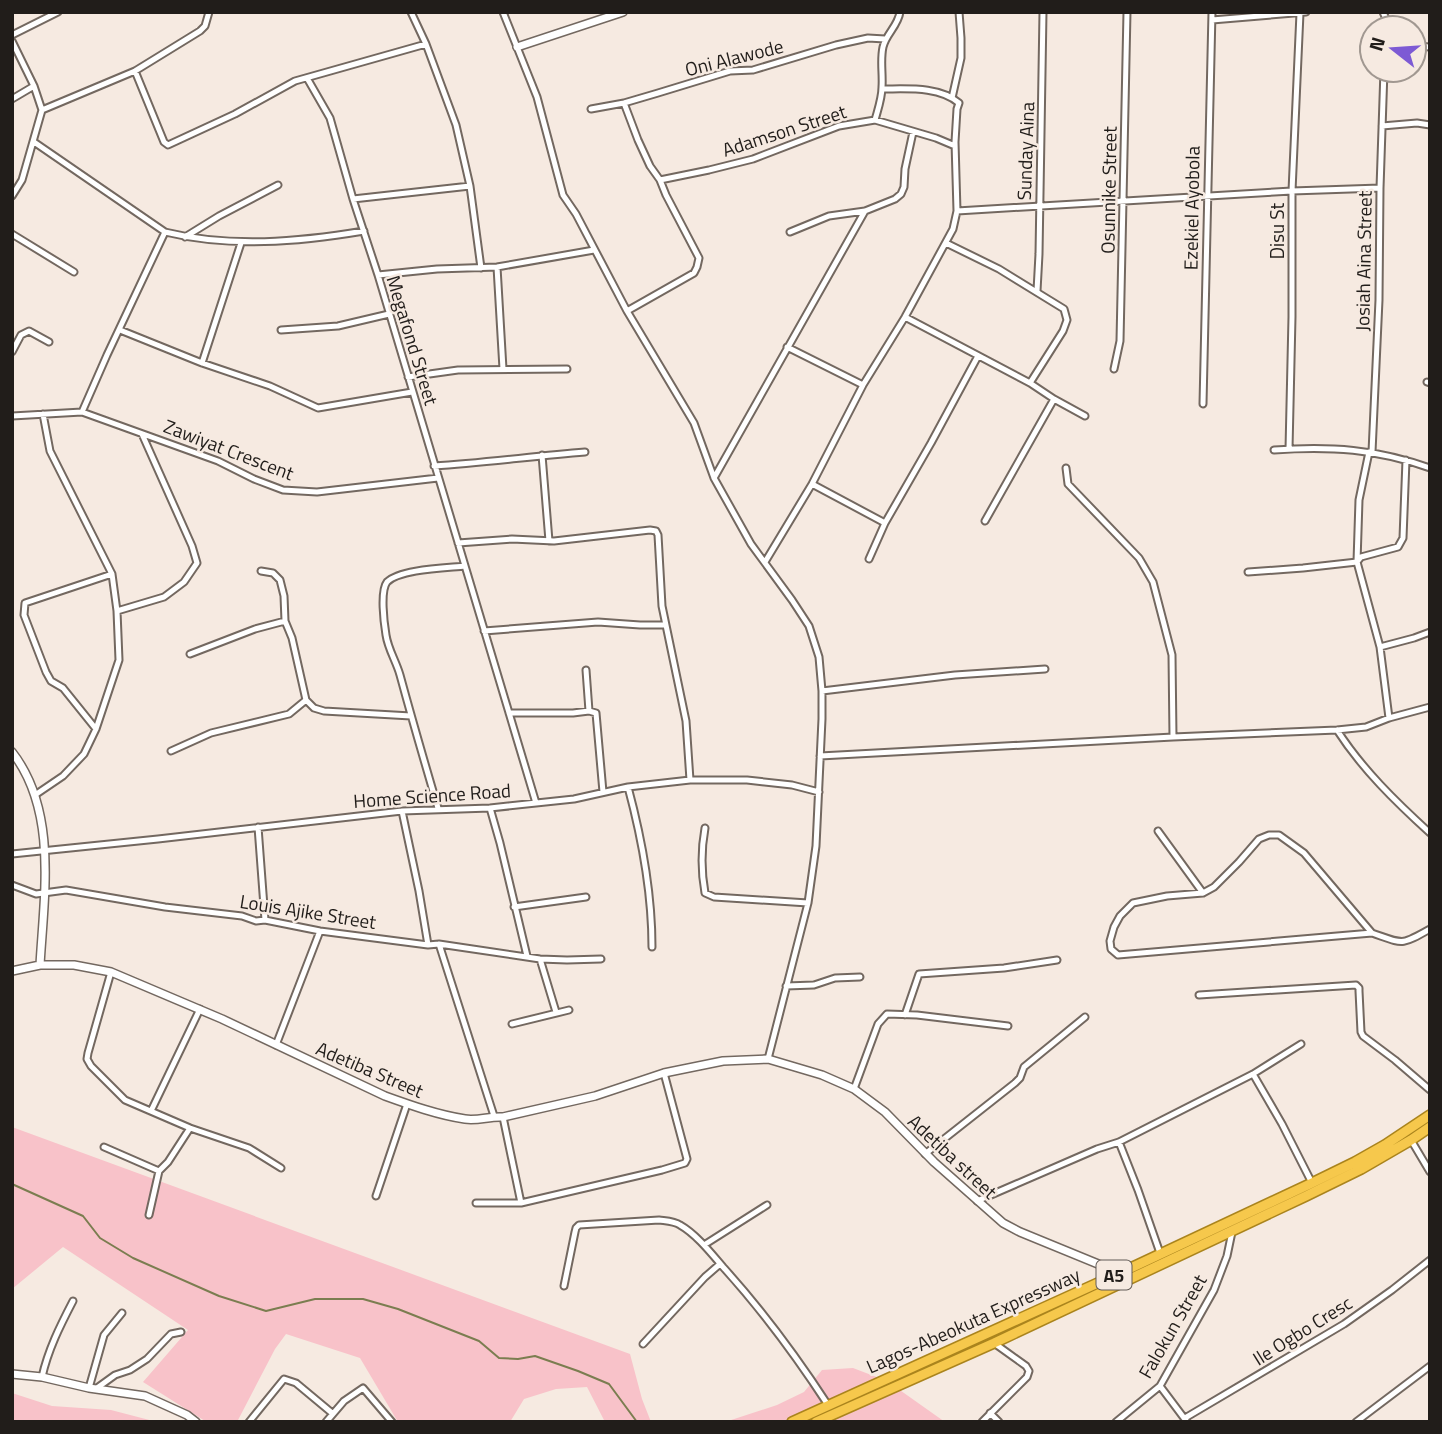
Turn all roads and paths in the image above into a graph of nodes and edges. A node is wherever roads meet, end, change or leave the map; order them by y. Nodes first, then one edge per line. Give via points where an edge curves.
1 (58, 12) edge
2 (209, 12) edge
3 (411, 12) edge
4 (503, 12) edge
5 (623, 12) edge
6 (900, 12) edge
7 (959, 12) edge
8 (1043, 12) edge
9 (1127, 12) edge
10 (1212, 12) edge
11 (1306, 12) edge
12 (1300, 13) edge
13 (1212, 20) junction
14 (12, 34) edge
15 (885, 38) junction
16 (12, 41) edge
17 (425, 44) junction
18 (517, 47) junction
19 (135, 71) junction
20 (307, 78) junction
21 (1383, 84) edge
22 (34, 86) junction
23 (883, 89) junction
24 (953, 98) junction
25 (12, 99) edge
26 (624, 103) junction
27 (591, 108) dead end
28 (42, 110) junction
29 (875, 120) junction
30 (1382, 125) junction
31 (1430, 125) edge
32 (913, 132) junction
33 (34, 142) junction
34 (956, 146) junction
35 (660, 180) junction
36 (278, 185) dead end
37 (470, 186) junction
38 (1380, 188) junction
39 (1292, 191) junction
40 (12, 196) edge
41 (1207, 197) junction
42 (353, 199) junction
43 (1124, 201) junction
44 (1039, 206) junction
45 (864, 211) junction
46 (957, 211) junction
47 (364, 231) junction
48 (165, 232) junction
49 (790, 232) dead end
50 (12, 234) edge
51 (185, 237) junction
52 (241, 243) junction
53 (946, 243) junction
54 (594, 250) junction
55 (497, 267) junction
56 (481, 268) junction
57 (74, 272) dead end
58 (378, 275) junction
59 (1037, 291) junction
60 (627, 311) junction
61 (389, 314) junction
62 (905, 317) junction
63 (120, 330) junction
64 (281, 330) dead end
65 (49, 342) dead end
66 (788, 347) junction
67 (12, 352) edge
68 (978, 356) junction
69 (202, 363) junction
70 (503, 369) junction
71 (567, 369) dead end
72 (1114, 369) dead end
73 (408, 377) junction
74 (1030, 383) junction
75 (863, 385) junction
76 (412, 392) junction
77 (1054, 400) junction
78 (1203, 404) dead end
79 (82, 412) junction
80 (43, 414) junction
81 (12, 416) edge
82 (1085, 416) dead end
83 (141, 433) junction
84 (1289, 449) junction
85 (1274, 450) dead end
86 (585, 452) dead end
87 (1371, 452) junction
88 (542, 455) junction
89 (1406, 460) junction
90 (434, 466) junction
91 (1066, 468) dead end
92 (1430, 468) edge
93 (438, 478) junction
94 (713, 478) junction
95 (812, 484) junction
96 (985, 521) dead end
97 (886, 523) junction
98 (549, 541) junction
99 (458, 543) junction
100 (869, 559) dead end
101 (765, 562) junction
102 (1357, 562) junction
103 (465, 566) junction
104 (261, 571) dead end
105 (1248, 572) dead end
106 (112, 574) junction
107 (117, 611) junction
108 (285, 621) junction
109 (665, 625) junction
110 (484, 631) junction
111 (1430, 632) edge
112 (1380, 647) junction
113 (190, 654) dead end
114 (1045, 669) dead end
115 (586, 670) dead end
116 (822, 691) junction
117 (306, 700) junction
118 (1430, 707) edge
119 (589, 711) junction
120 (509, 713) junction
121 (411, 716) junction
122 (1389, 718) junction
123 (96, 729) junction
124 (1338, 730) junction
125 (1173, 737) junction
126 (171, 751) dead end
127 (13, 755) edge
128 (820, 756) junction
129 (690, 780) junction
130 (628, 787) junction
131 (603, 792) junction
132 (819, 792) junction
133 (35, 795) junction
134 (536, 803) junction
135 (438, 808) junction
136 (490, 808) junction
137 (402, 811) junction
138 (258, 827) junction
139 (705, 828) dead end
140 (1158, 831) dead end
141 (1430, 833) edge
142 (46, 851) junction
143 (12, 854) edge
144 (12, 885) edge
145 (44, 893) junction
146 (1203, 893) junction
147 (586, 897) dead end
148 (808, 903) junction
149 (514, 907) junction
150 (265, 920) junction
151 (1430, 929) edge
152 (320, 931) junction
153 (1373, 933) junction
154 (439, 944) junction
155 (428, 945) junction
156 (652, 947) dead end
157 (527, 956) junction
158 (540, 959) junction
159 (601, 959) dead end
160 (1057, 960) dead end
161 (40, 965) junction
162 (12, 971) edge
163 (111, 972) junction
164 (860, 977) dead end
165 (786, 986) junction
166 (1199, 995) dead end
167 (200, 1009) junction
168 (569, 1010) dead end
169 (556, 1012) junction
170 (905, 1015) junction
171 (1085, 1017) dead end
172 (512, 1024) dead end
173 (1008, 1026) dead end
174 (1301, 1044) dead end
175 (276, 1045) junction
176 (768, 1059) junction
177 (664, 1073) junction
178 (1252, 1074) junction
179 (854, 1089) junction
180 (1430, 1090) edge
181 (408, 1104) junction
182 (151, 1111) junction
183 (1430, 1115) edge
184 (499, 1116) junction
185 (1430, 1127) edge
186 (190, 1128) junction
187 (1411, 1140) junction
188 (1119, 1142) junction
189 (104, 1147) dead end
190 (925, 1153) junction
191 (281, 1168) dead end
192 (159, 1171) junction
193 (1430, 1172) edge
194 (1312, 1183) junction
195 (376, 1196) dead end
196 (977, 1201) junction
197 (476, 1203) dead end
198 (521, 1203) junction
199 (767, 1205) dead end
200 (149, 1215) dead end
201 (1232, 1231) junction
202 (704, 1245) junction
203 (1160, 1253) junction
204 (1430, 1260) edge
205 (720, 1264) junction
206 (1120, 1273) junction
207 (564, 1286) dead end
208 (73, 1301) dead end
209 (122, 1313) dead end
210 (181, 1332) dead end
211 (994, 1343) junction
212 (643, 1344) dead end
213 (1430, 1366) edge
214 (12, 1374) edge
215 (42, 1377) junction
216 (1160, 1386) junction
217 (93, 1388) junction
218 (828, 1405) junction
219 (332, 1413) junction
220 (990, 1413) junction
221 (1186, 1420) edge
222 (196, 1422) edge
223 (248, 1422) edge
224 (326, 1422) edge
225 (392, 1422) edge
226 (792, 1422) edge
227 (816, 1422) edge
228 (982, 1422) edge
229 (999, 1422) edge
230 (1116, 1422) edge
231 (1356, 1422) edge

1 - 14 street
2 - 19 street via 200,32
3 - 17 street
4 - 18 street
5 - 18 street
6 - 15 street
7 - 24 street via 961,58
8 - 44 street, Sunday Aina
9 - 43 street, Osunnike Street
10 - 13 street, Ezekiel Ayobola
11 - 12 street
12 - 13 street
12 - 39 street, Disu St
13 - 41 street, Ezekiel Ayobola
15 - 23 street
15 - 26 street, Oni Alawode via 836,45 753,70 730,71
16 - 22 street
17 - 20 street
17 - 37 street via 456,125
18 - 54 street via 537,97 563,195
19 - 20 street via 167,145
19 - 28 street
20 - 42 street, Megafond Street via 330,118
21 - 30 street, Josiah Aina Street
22 - 25 street
22 - 28 street
23 - 24 street via 926,90
23 - 29 street
24 - 34 street via 959,103
26 - 27 street, Oni Alawode
26 - 35 street
28 - 33 street
29 - 32 street, Adamson Street
29 - 35 street, Adamson Street via 839,126 753,159
30 - 31 street
30 - 38 street, Josiah Aina Street
32 - 34 street, Adamson Street
32 - 45 street via 901,194
33 - 40 street
33 - 48 street
34 - 46 street
35 - 60 street via 699,258 697,267
36 - 51 street
37 - 42 street
37 - 56 street
38 - 39 street
38 - 87 street, Josiah Aina Street
39 - 41 street
39 - 84 street, Disu St
41 - 43 street
41 - 78 street, Ezekiel Ayobola
42 - 47 street, Megafond Street
43 - 44 street
43 - 72 street, Osunnike Street via 1120,341
44 - 46 street
44 - 59 street, Sunday Aina
45 - 49 street via 829,216
45 - 66 street
46 - 53 street
47 - 52 street via 313,240
47 - 58 street, Megafond Street
48 - 51 street
48 - 63 street
50 - 57 street
51 - 52 street
52 - 69 street
53 - 59 street
53 - 62 street
54 - 55 street
54 - 60 street
55 - 56 street
55 - 70 street
56 - 58 street
58 - 61 street, Megafond Street
59 - 74 street via 1064,309 1067,320
60 - 94 street via 694,424
61 - 64 street via 338,326
61 - 73 street, Megafond Street
62 - 68 street
62 - 75 street
63 - 69 street
63 - 79 street
65 - 67 street via 29,331 21,335
66 - 75 street
66 - 94 street
68 - 74 street
68 - 97 street
69 - 76 street via 318,408
70 - 71 street
70 - 73 street
73 - 76 street, Megafond Street
74 - 77 street
75 - 95 street
76 - 90 street, Megafond Street
77 - 82 street
77 - 96 street
79 - 80 street, Zawiyat Crescent
79 - 83 street, Zawiyat Crescent
80 - 81 street, Zawiyat Crescent
80 - 106 street via 50,451
83 - 93 street, Zawiyat Crescent via 283,490 317,492
83 - 107 street via 197,563 184,582 164,597
84 - 85 street
84 - 87 street
86 - 88 street
87 - 89 street
87 - 102 street, Josiah Aina Street via 1359,500
88 - 90 street
88 - 98 street
89 - 92 street
89 - 102 street via 1401,544
90 - 93 street, Megafond Street
91 - 125 street via 1068,484 1139,558 1153,582 1172,655
93 - 99 street, Megafond Street
94 - 101 street
95 - 97 street
95 - 101 street
97 - 100 street
98 - 99 street via 512,538
98 - 109 street via 656,531
99 - 103 street, Megafond Street
101 - 116 street via 809,626 819,657
102 - 105 street
102 - 112 street, Josiah Aina Street
103 - 110 street, Megafond Street
103 - 121 street via 418,570 389,580 385,586 386,636
104 - 108 street via 280,580
106 - 107 street
106 - 123 street via 25,603 23,614 51,681
107 - 123 street via 119,660
108 - 113 street
108 - 117 street
109 - 110 street via 598,622
109 - 129 street via 686,722
110 - 120 street, Megafond Street
111 - 112 street
112 - 122 street, Josiah Aina Street
114 - 116 street
115 - 119 street
116 - 128 street
117 - 121 street via 324,711
117 - 126 street via 289,714 211,733
118 - 122 street
119 - 120 street
119 - 131 street via 598,719
120 - 134 street, Megafond Street
121 - 135 street
122 - 124 street
123 - 133 street via 73,766
124 - 125 street
124 - 141 street via 1372,775
125 - 128 street
127 - 133 street
128 - 132 street
129 - 130 street, Home Science Road
129 - 132 street, Home Science Road via 747,780
130 - 131 street, Home Science Road
130 - 156 street via 647,874
131 - 134 street, Home Science Road
132 - 148 street
133 - 142 street
134 - 136 street, Home Science Road
135 - 136 street, Home Science Road
135 - 137 street, Home Science Road
136 - 149 street
137 - 138 street, Home Science Road
137 - 155 street
138 - 142 street, Home Science Road
138 - 150 street
139 - 148 street via 705,893
140 - 146 street
142 - 143 street, Home Science Road
142 - 145 street
144 - 145 street, Louis Ajike Street
145 - 150 street, Louis Ajike Street via 66,890
145 - 161 street
146 - 153 street via 1259,839 1279,835 1304,853
146 - 153 street via 1133,903 1114,927 1111,949 1118,955
147 - 149 street
148 - 165 street
149 - 157 street
150 - 152 street, Louis Ajike Street
151 - 153 street via 1407,942
152 - 155 street, Louis Ajike Street
152 - 175 street
154 - 155 street, Louis Ajike Street
154 - 157 street, Louis Ajike Street
154 - 184 street
157 - 158 street, Louis Ajike Street
158 - 159 street, Louis Ajike Street
158 - 169 street
160 - 170 street via 919,974
161 - 162 street, Adetiba Street
161 - 163 street, Adetiba Street
163 - 167 street, Adetiba Street
163 - 182 street via 87,1059 125,1100
164 - 165 street
165 - 176 street
166 - 180 street via 1356,985 1363,1036
167 - 175 street, Adetiba Street
167 - 182 street
168 - 169 street
169 - 172 street
170 - 173 street
170 - 179 street via 887,1014 878,1024
171 - 190 street via 1024,1067 1015,1083
174 - 178 street
175 - 181 street, Adetiba Street
176 - 177 street, Adetiba Street
176 - 179 street, Adetiba street
177 - 184 street, Adetiba Street via 595,1096
177 - 198 street via 685,1163
178 - 188 street
178 - 194 street
179 - 190 street, Adetiba street via 885,1112
181 - 184 street, Adetiba Street via 465,1119
181 - 195 street
182 - 186 street
183 - 194 highway, Lagos-Abeokuta Expressway / A5 via 1385,1145
184 - 198 street
185 - 187 highway, Lagos-Abeokuta Expressway / A5
186 - 191 street via 250,1148
186 - 192 street
187 - 193 street
187 - 201 highway, Lagos-Abeokuta Expressway / A5
188 - 196 street
188 - 203 street
189 - 192 street
190 - 196 street, Adetiba street
192 - 200 street
194 - 203 highway, Lagos-Abeokuta Expressway / A5
196 - 206 street, Adetiba street via 1020,1232
197 - 198 street
199 - 202 street
201 - 211 highway, Lagos-Abeokuta Expressway / A5
201 - 216 street, Falokun Street via 1214,1290
202 - 205 street
202 - 207 street via 671,1221 579,1224
203 - 206 highway, Lagos-Abeokuta Expressway / A5
204 - 221 street, Ile Ogbo Cresc via 1344,1324
205 - 212 street
205 - 218 street via 797,1357
206 - 218 highway, Lagos-Abeokuta Expressway / A5
208 - 215 street
209 - 217 street via 104,1335
210 - 217 street via 171,1334 130,1370
211 - 220 street via 1029,1371
211 - 227 highway, Lagos-Abeokuta Expressway / A5
213 - 231 street
214 - 215 street
215 - 217 street
216 - 221 street
216 - 230 street, Falokun Street
217 - 222 street via 145,1395
218 - 226 highway, Lagos-Abeokuta Expressway / A5
219 - 223 street via 296,1383 284,1379
219 - 224 street
219 - 225 street via 363,1388
220 - 228 street
220 - 229 street

